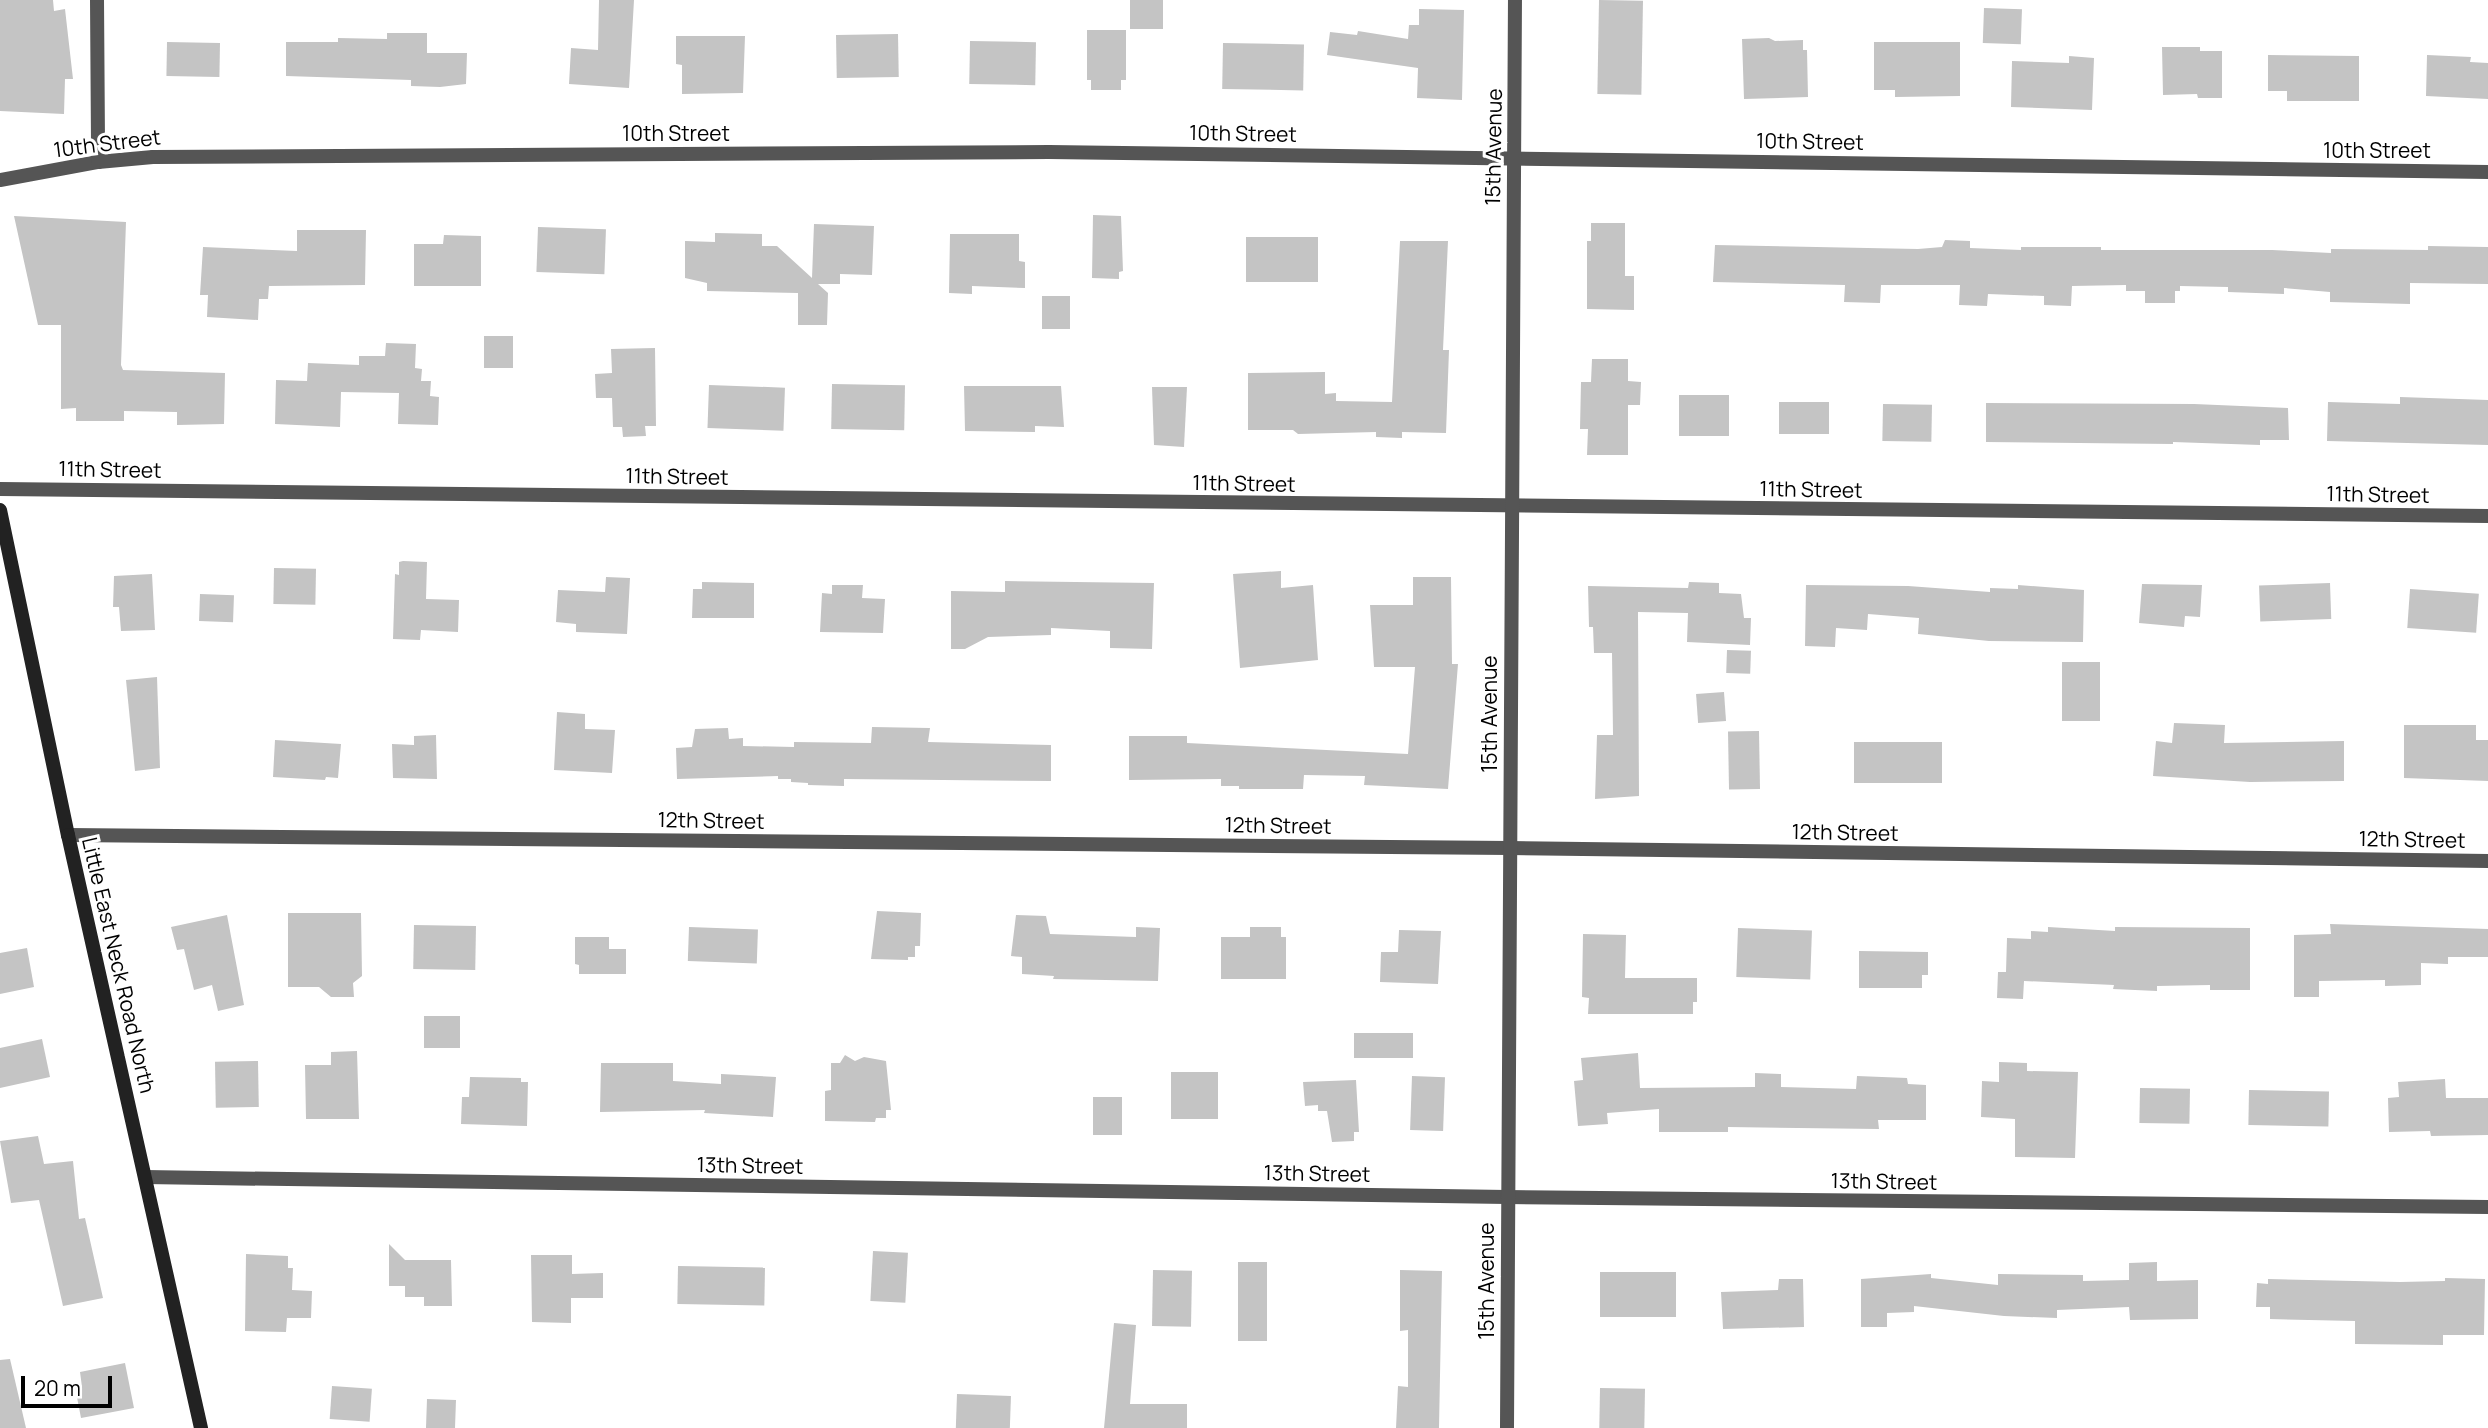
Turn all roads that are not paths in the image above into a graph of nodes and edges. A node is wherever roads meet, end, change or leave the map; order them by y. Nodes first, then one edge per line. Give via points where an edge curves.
1 (97, 0) edge
2 (1515, 0) edge
3 (1514, 157) junction
4 (98, 162) junction
5 (2488, 172) edge
6 (0, 180) edge
7 (0, 489) edge
8 (1510, 508) junction
9 (0, 510) edge
10 (2488, 516) edge
11 (68, 835) junction
12 (1510, 848) junction
13 (2488, 861) edge
14 (145, 1177) junction
15 (1507, 1197) junction
16 (2488, 1207) edge
17 (201, 1428) edge
18 (1507, 1428) edge

1 - 4 street
2 - 3 street, 15th Avenue
3 - 4 street, 10th Street via 1036,152 153,157
3 - 5 street, 10th Street
3 - 8 street, 15th Avenue
4 - 6 street, 10th Street
7 - 8 street, 11th Street
8 - 10 street, 11th Street
8 - 12 street, 15th Avenue
9 - 11 main road, Little East Neck Road North
11 - 12 street, 12th Street
11 - 14 main road, Little East Neck Road North
12 - 13 street, 12th Street
12 - 15 street, 15th Avenue
14 - 15 street, 13th Street
14 - 17 main road, Little East Neck Road North
15 - 16 street, 13th Street
15 - 18 street, 15th Avenue

